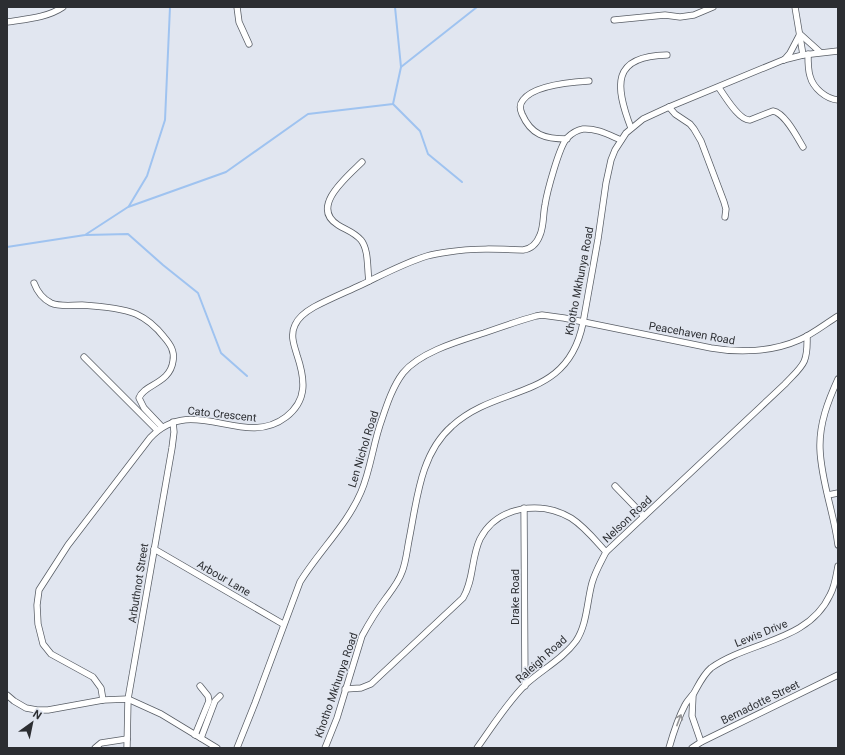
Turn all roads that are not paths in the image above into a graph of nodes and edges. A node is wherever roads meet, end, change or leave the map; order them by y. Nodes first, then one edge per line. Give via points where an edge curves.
1 (63, 7) edge
2 (237, 7) edge
3 (713, 7) edge
4 (795, 7) edge
5 (614, 20) dead end
6 (7, 22) edge
7 (800, 34) junction
8 (250, 44) dead end
9 (838, 51) edge
10 (820, 52) junction
11 (805, 54) junction
12 (667, 55) dead end
13 (783, 60) junction
14 (589, 81) dead end
15 (719, 88) junction
16 (838, 100) edge
17 (669, 107) junction
18 (632, 128) junction
19 (567, 138) junction
20 (621, 140) junction
21 (803, 147) dead end
22 (362, 162) dead end
23 (725, 217) dead end
24 (369, 282) junction
25 (34, 283) dead end
26 (838, 316) edge
27 (583, 323) junction
28 (806, 336) junction
29 (84, 357) dead end
30 (838, 379) edge
31 (172, 422) junction
32 (159, 429) junction
33 (615, 486) dead end
34 (838, 493) edge
35 (828, 495) junction
36 (524, 508) junction
37 (644, 516) junction
38 (838, 545) edge
39 (154, 549) junction
40 (606, 552) junction
41 (838, 566) edge
42 (283, 624) junction
43 (838, 675) edge
44 (200, 686) dead end
45 (525, 686) junction
46 (345, 689) junction
47 (693, 693) junction
48 (7, 694) edge
49 (220, 696) dead end
50 (128, 699) junction
51 (103, 700) junction
52 (198, 737) junction
53 (127, 739) junction
54 (702, 742) junction
55 (95, 748) edge
56 (127, 748) edge
57 (217, 748) edge
58 (237, 748) edge
59 (325, 748) edge
60 (477, 748) edge
61 (669, 748) edge
62 (692, 748) edge

1 - 6 street via 41,16
2 - 8 street via 239,22
3 - 5 street via 694,15 680,17 665,15
4 - 7 street
7 - 10 street
7 - 11 street
7 - 13 street via 790,53
9 - 10 street, Khotho Mkhunya Road
10 - 11 street, Khotho Mkhunya Road
11 - 13 street, Khotho Mkhunya Road
11 - 16 street via 815,86 829,98
12 - 18 street via 640,58 623,71 622,98
13 - 15 street, Khotho Mkhunya Road
14 - 19 street via 552,85 532,93 523,99 520,106 527,125 536,134 556,139
15 - 17 street, Khotho Mkhunya Road
15 - 21 street via 740,116 747,121 773,111 777,112 785,119
17 - 18 street, Khotho Mkhunya Road via 643,119
17 - 23 street via 690,124 701,141 724,202
18 - 20 street, Khotho Mkhunya Road
19 - 20 street via 583,129 598,131
19 - 24 street, Cato Crescent via 549,189 541,234 529,249 487,248 441,253 427,256
20 - 27 street, Khotho Mkhunya Road via 611,160 606,183
22 - 24 street via 340,185 327,206 331,219 353,232 365,247
24 - 31 street, Cato Crescent via 314,307 295,325 293,342 304,387 300,403 285,418 269,427 256,428 205,420 184,419
25 - 32 street via 39,293 51,303 121,310 136,314 158,329 171,346 173,364 162,380 143,392 139,398
26 - 28 street, Peacehaven Road
27 - 28 street, Peacehaven Road via 735,351 782,345
27 - 42 street, Len Nichol Road via 564,318 536,316 443,346 404,372 386,408 365,481 355,505 309,567
27 - 46 street, Khotho Mkhunya Road via 575,349 557,373 535,386 464,416 434,447 424,468 402,572 365,630
28 - 37 street, Nelson Road via 807,353 800,369
29 - 32 street
30 - 35 street via 822,421 820,449
31 - 32 street, Cato Crescent
31 - 39 street, Arbuthnot Street via 172,448
32 - 51 street, Cato Crescent via 68,545 39,590 38,624 44,644 51,654 93,677 100,688
33 - 37 street
34 - 35 street
35 - 38 street
36 - 40 street, Nelson Road via 548,509 572,519
36 - 45 street, Drake Road
36 - 46 street, Nelson Road via 504,514 482,535 468,590 456,606 371,684 361,688
37 - 40 street, Nelson Road
39 - 42 street, Arbour Lane
39 - 50 street, Arbuthnot Street
40 - 45 street, Raleigh Road via 592,583 577,639 569,649
41 - 47 street, Lewis Drive via 830,595 816,616 790,634 731,656 710,669
42 - 58 street, Len Nichol Road
43 - 54 street, Bernadotte Street
44 - 52 street via 209,701
45 - 60 street, Raleigh Road
46 - 59 street, Khotho Mkhunya Road
47 - 54 street via 692,716
61 -> 47 street, Lewis Drive via 685,705
48 - 51 street via 19,705 37,710
49 - 52 street
50 - 51 street
50 - 52 street via 161,714
50 - 53 street, Arbuthnot Street
52 - 57 street
53 - 55 street via 102,743
53 - 56 street, Arbuthnot Street
54 - 62 street, Bernadotte Street

